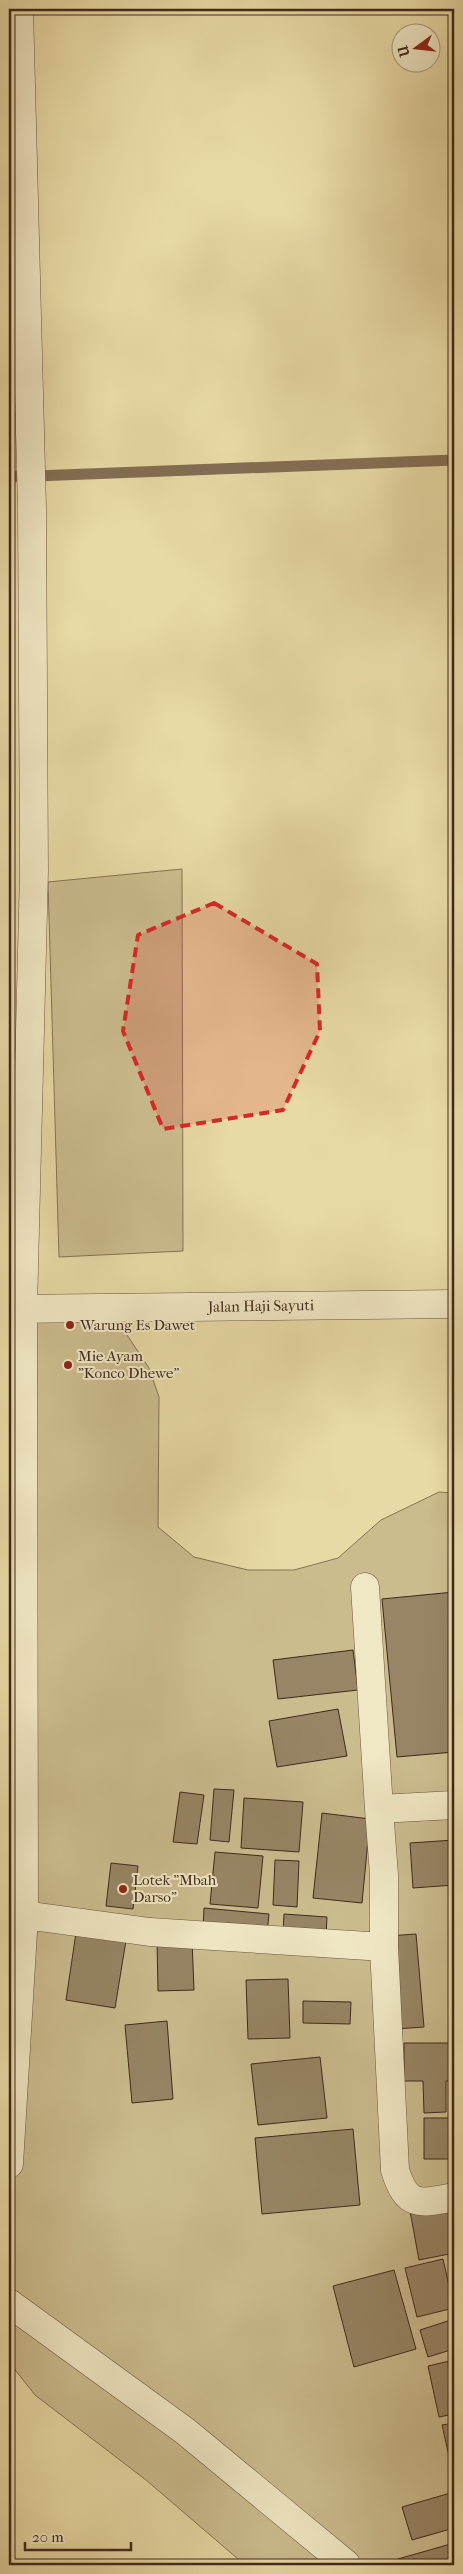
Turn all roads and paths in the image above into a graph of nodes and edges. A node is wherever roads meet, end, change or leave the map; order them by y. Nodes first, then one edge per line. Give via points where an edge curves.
1 (19, 9) edge
2 (454, 1304) edge
3 (16, 1309) edge
4 (365, 1587) dead end
5 (454, 1805) edge
6 (379, 1809) junction
7 (24, 1915) junction
8 (384, 1947) junction
9 (9, 2164) edge
10 (454, 2197) edge
11 (9, 2303) edge
12 (346, 2564) edge

1 - 3 street via 32,508 34,871
2 - 3 street, Jalan Haji Sayuti
3 - 7 street
4 - 6 street
5 - 6 street
6 - 8 street via 384,1876
7 - 8 street via 159,1933
7 - 9 street
8 - 10 street via 395,2170 401,2189 411,2200 428,2202
11 - 12 street via 185,2431

